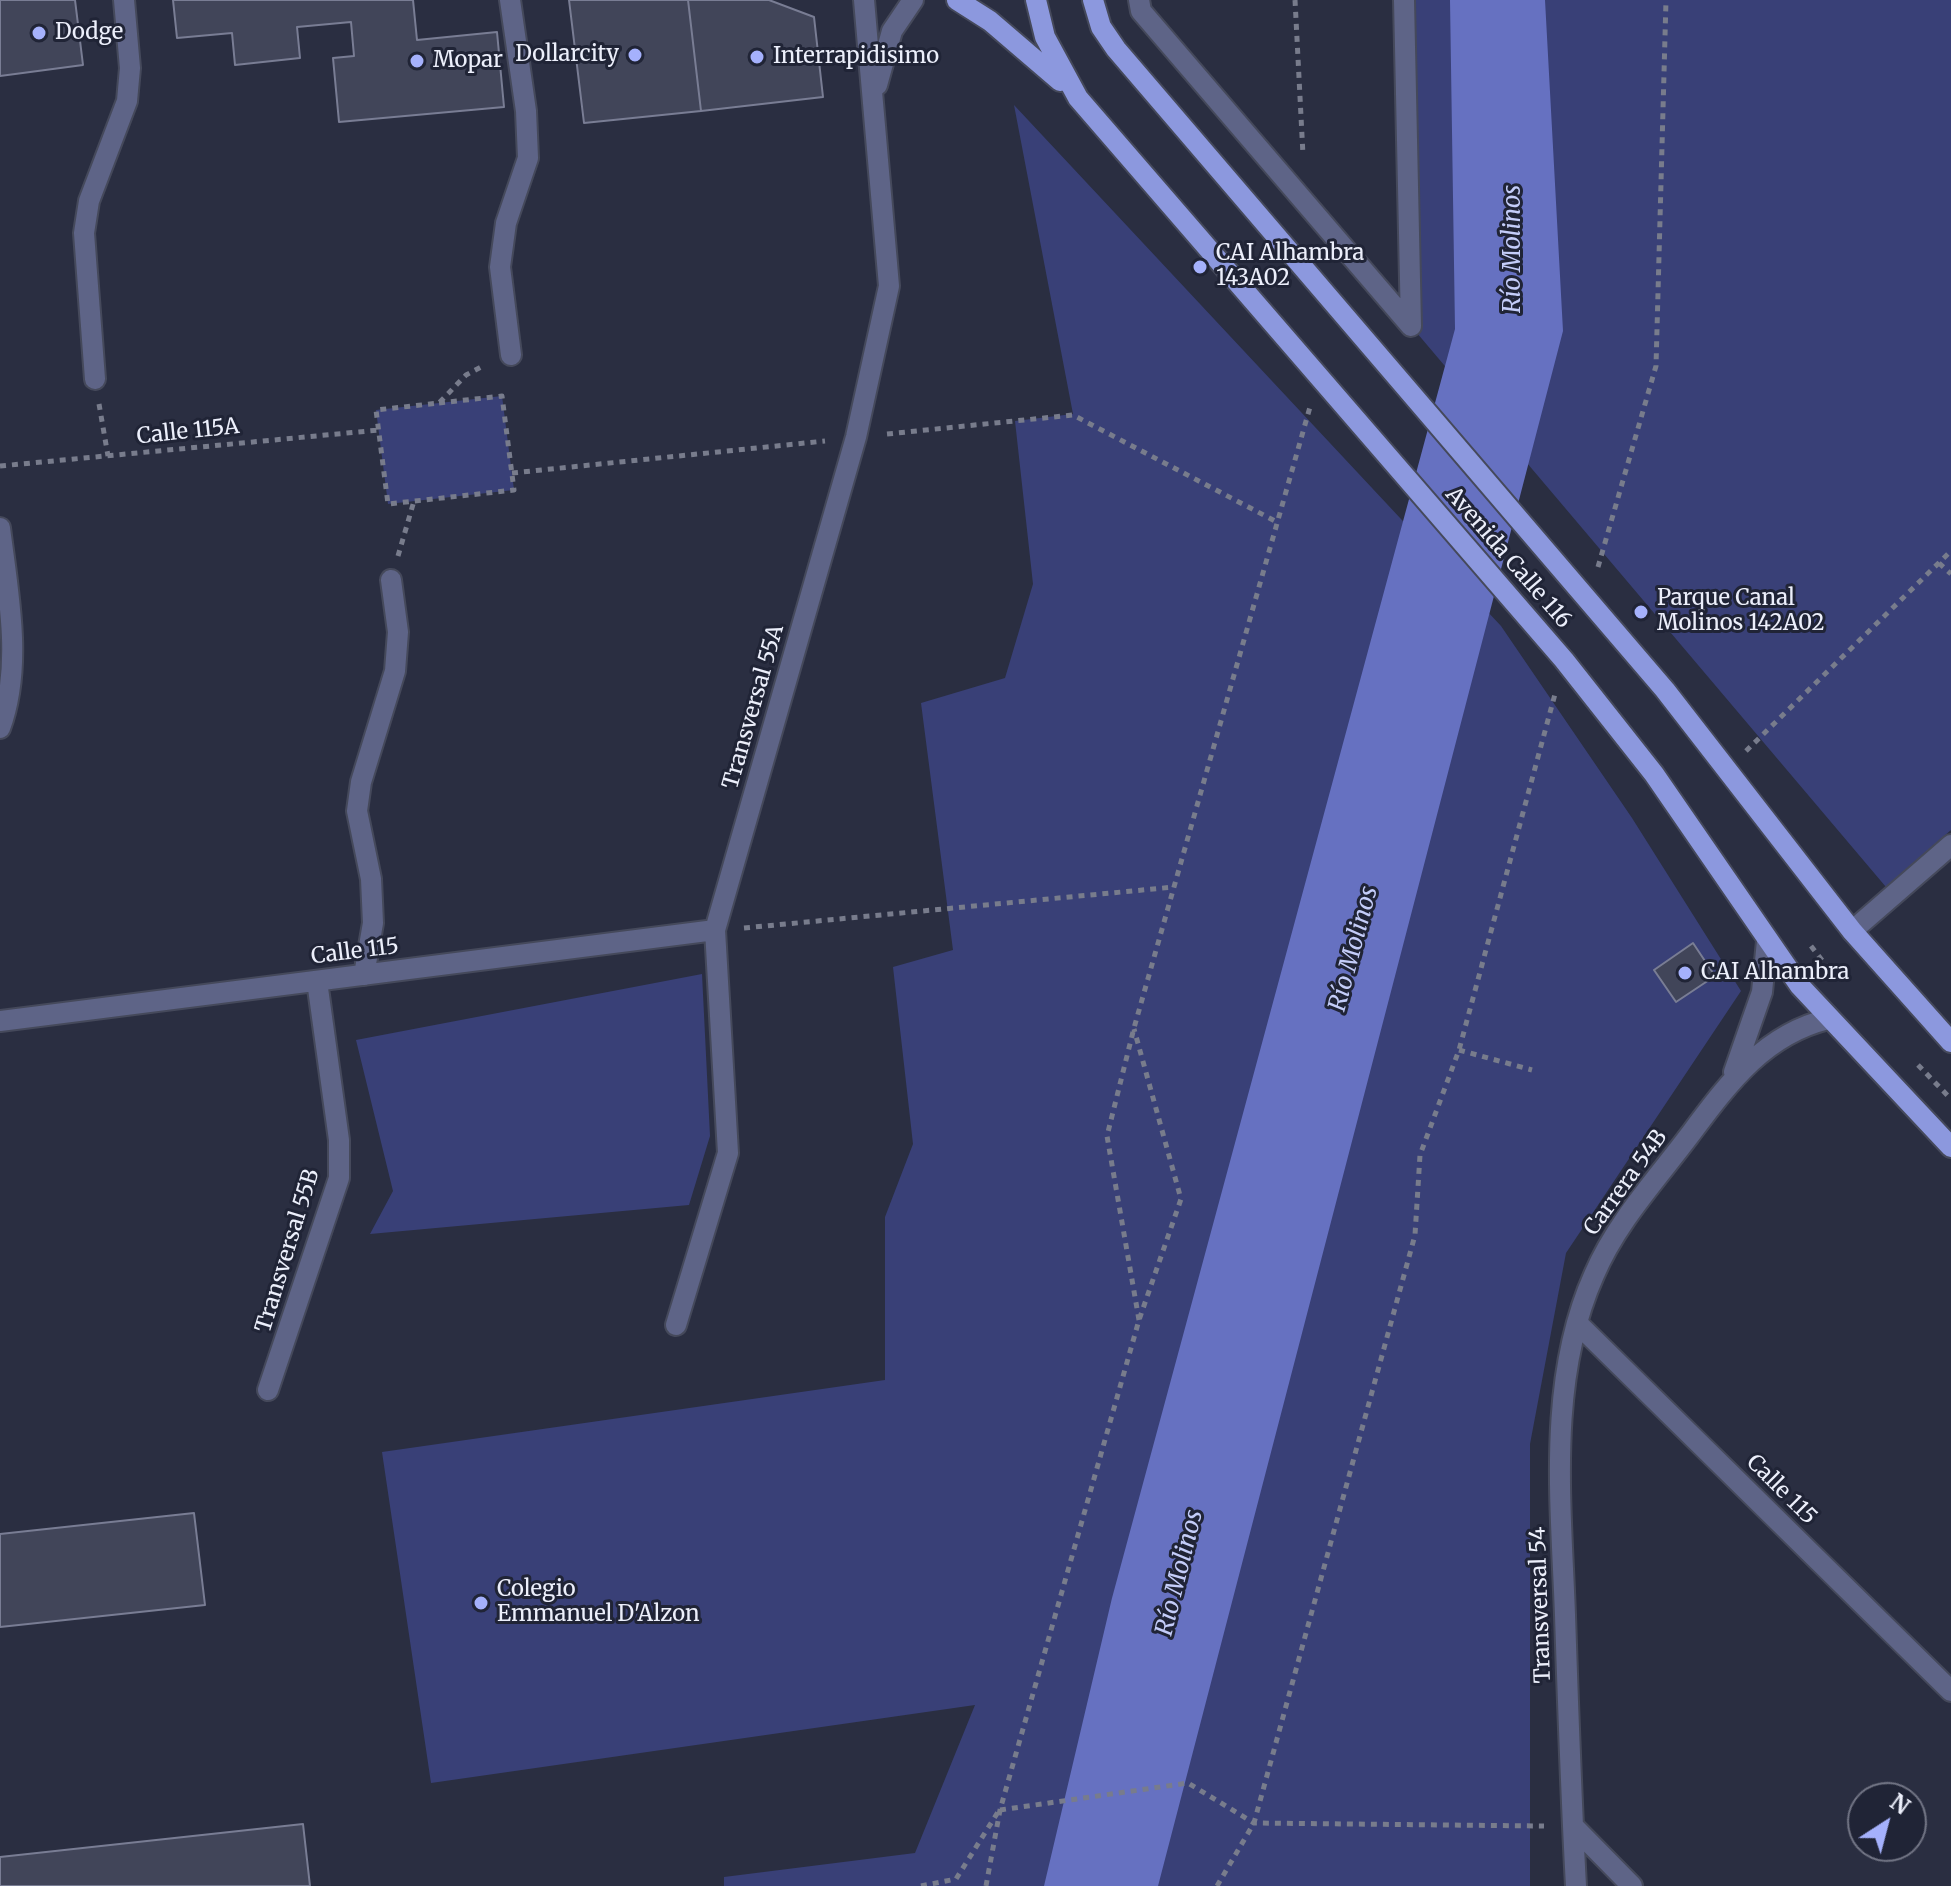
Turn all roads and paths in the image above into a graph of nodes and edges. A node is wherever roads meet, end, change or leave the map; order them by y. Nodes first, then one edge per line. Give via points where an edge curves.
1 (124, 0) edge
2 (510, 0) edge
3 (864, 0) edge
4 (913, 0) edge
5 (957, 0) edge
6 (1036, 0) edge
7 (1093, 0) edge
8 (1139, 0) edge
9 (1295, 0) edge
10 (1404, 0) edge
11 (1666, 0) edge
12 (1078, 98) junction
13 (873, 101) junction
14 (1305, 202) junction
15 (511, 355) joint
16 (1318, 377) junction
17 (95, 379) joint
18 (439, 403) junction
19 (379, 430) junction
20 (856, 437) junction
21 (108, 456) junction
22 (0, 466) edge
23 (512, 473) junction
24 (414, 501) junction
25 (1277, 522) junction
26 (0, 528) edge
27 (1951, 551) edge
28 (1939, 563) junction
29 (1951, 574) edge
30 (391, 580) joint
31 (1588, 600) junction
32 (1564, 660) junction
33 (0, 728) edge
34 (1728, 767) junction
35 (1951, 845) edge
36 (1174, 887) junction
37 (715, 930) junction
38 (1852, 931) junction
39 (1767, 941) junction
40 (364, 975) junction
41 (317, 981) junction
42 (1828, 1019) junction
43 (0, 1021) edge
44 (1134, 1028) junction
45 (1951, 1042) edge
46 (1459, 1050) junction
47 (1532, 1070) dead end
48 (1731, 1080) junction
49 (1951, 1147) edge
50 (1139, 1320) junction
51 (1577, 1323) junction
52 (676, 1325) dead end
53 (268, 1390) dead end
54 (1951, 1691) edge
55 (1001, 1807) junction
56 (1254, 1823) junction
57 (1573, 1826) junction
58 (921, 1886) edge
59 (986, 1886) edge
60 (1217, 1886) edge
61 (1576, 1886) edge
62 (1632, 1886) edge

1 - 17 street via 127,101 89,201 84,233
2 - 15 street via 528,158 506,223 500,267
3 - 13 street, Transversal 55A
4 - 13 street, Transversal 55A via 892,31
5 - 12 main road via 1014,40
6 - 12 main road, Avenida Calle 116 via 1045,37
7 - 31 main road, Avenida Calle 116 via 1101,27 1116,49
8 - 14 street via 1141,11
9 - 14 path
10 - 14 street via 1411,326
11 - 31 path via 1656,366
12 - 16 main road, Avenida Calle 116
13 - 20 street, Transversal 55A via 889,286
15 - 18 path via 466,375
16 - 25 path
16 - 32 main road, Avenida Calle 116
17 - 21 path
18 - 19 path via 376,410
18 - 23 path via 502,396
19 - 21 path, Calle 115A
19 - 24 path via 388,504
20 - 23 path
20 - 25 path via 1073,415
20 - 37 street, Transversal 55A
21 - 22 path, Calle 115A
23 - 24 path via 514,490
24 - 30 path
25 - 36 path
26 - 33 street via 11,615 10,668
27 - 28 path
28 - 29 path
28 - 34 path
30 - 40 street via 398,632 395,671 357,811 371,879 373,923
31 - 34 main road, Avenida Calle 116
32 - 39 main road, Avenida Calle 116 via 1654,774
32 - 46 path
34 - 38 main road, Avenida Calle 116
35 - 38 street
36 - 37 path
36 - 44 path
37 - 40 street, Calle 115
37 - 52 street, Transversal 55A via 728,1153
38 - 45 main road, Avenida Calle 116
39 - 42 main road, Avenida Calle 116
39 - 48 street, Carrera 54B via 1762,992
40 - 41 street, Calle 115
41 - 43 street, Calle 115
41 - 53 street, Transversal 55B via 339,1140 339,1178
42 - 48 street, Carrera 54B via 1777,1038
42 - 49 main road, Avenida Calle 116
44 - 50 path via 1107,1136
44 - 50 path via 1181,1199
46 - 47 path
46 - 56 path via 1420,1155 1415,1235
48 - 51 street, Carrera 54B via 1613,1237
50 - 55 path
51 - 54 street, Calle 115
51 - 57 street, Transversal 54 via 1562,1410 1561,1510
55 - 56 path via 1072,1802 1188,1783
55 - 58 path via 956,1879
55 - 59 path
56 - 57 path
56 - 60 path
57 - 61 street, Transversal 54
57 - 62 street

